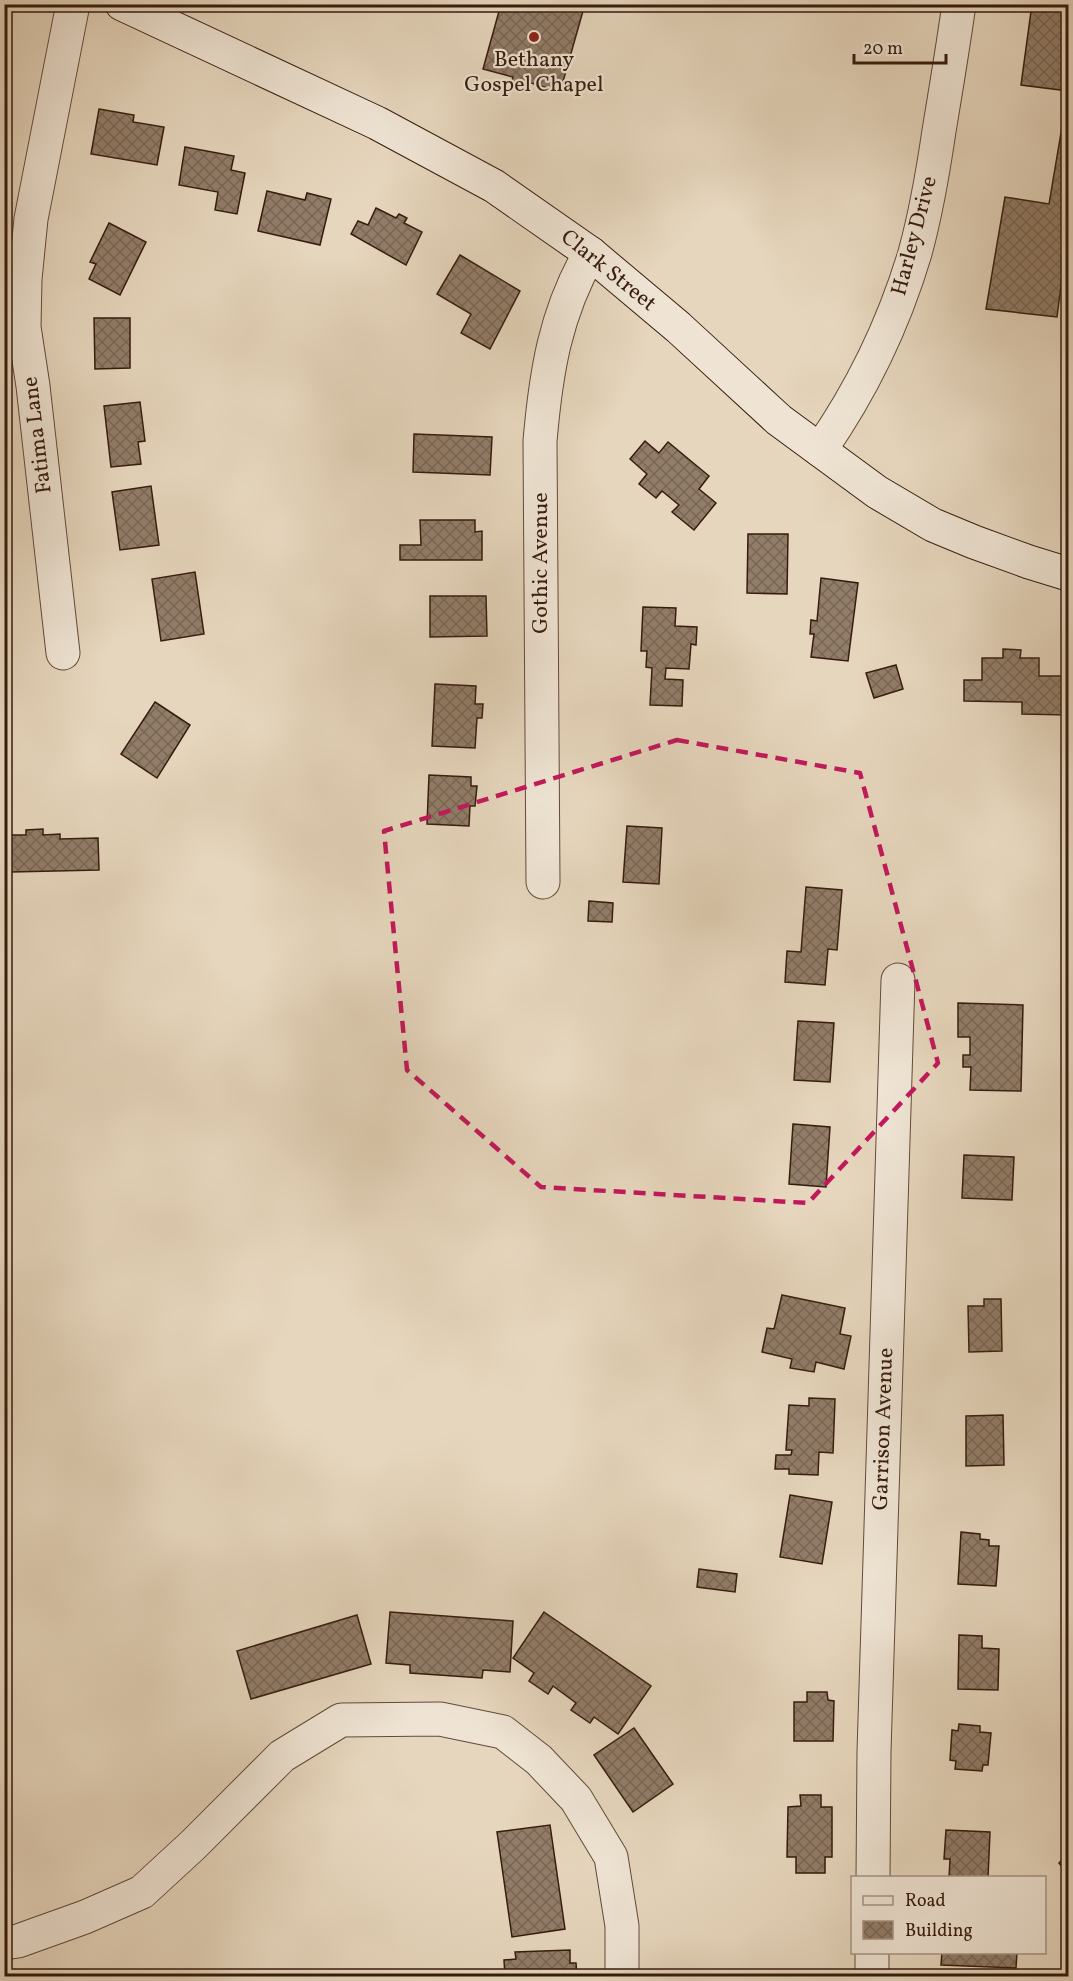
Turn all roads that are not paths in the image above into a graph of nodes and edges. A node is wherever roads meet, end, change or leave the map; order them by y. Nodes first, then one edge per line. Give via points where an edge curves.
1 (73, 4) edge
2 (122, 4) edge
3 (959, 4) edge
4 (590, 253) junction
5 (819, 450) junction
6 (1068, 574) edge
7 (63, 653) dead end
8 (543, 882) dead end
9 (898, 980) dead end
10 (873, 1876) edge
11 (4, 1943) edge
12 (872, 1954) edge
13 (622, 1977) edge
14 (872, 1977) edge

1 - 7 street, Fatima Lane via 31,219 24,327
2 - 4 street, Clark Street via 377,123 494,186
3 - 5 street, Harley Drive via 928,198 915,253 892,320 870,366 843,417
4 - 5 street, Clark Street via 779,420
4 - 8 street, Gothic Avenue via 558,325 545,384 540,441
5 - 6 street, Clark Street via 877,492 933,525
9 - 10 street, Garrison Avenue
11 - 13 street via 85,1917 142,1892 282,1756 341,1720 440,1719 503,1732 539,1760 576,1799 611,1857 622,1926
12 - 14 street

